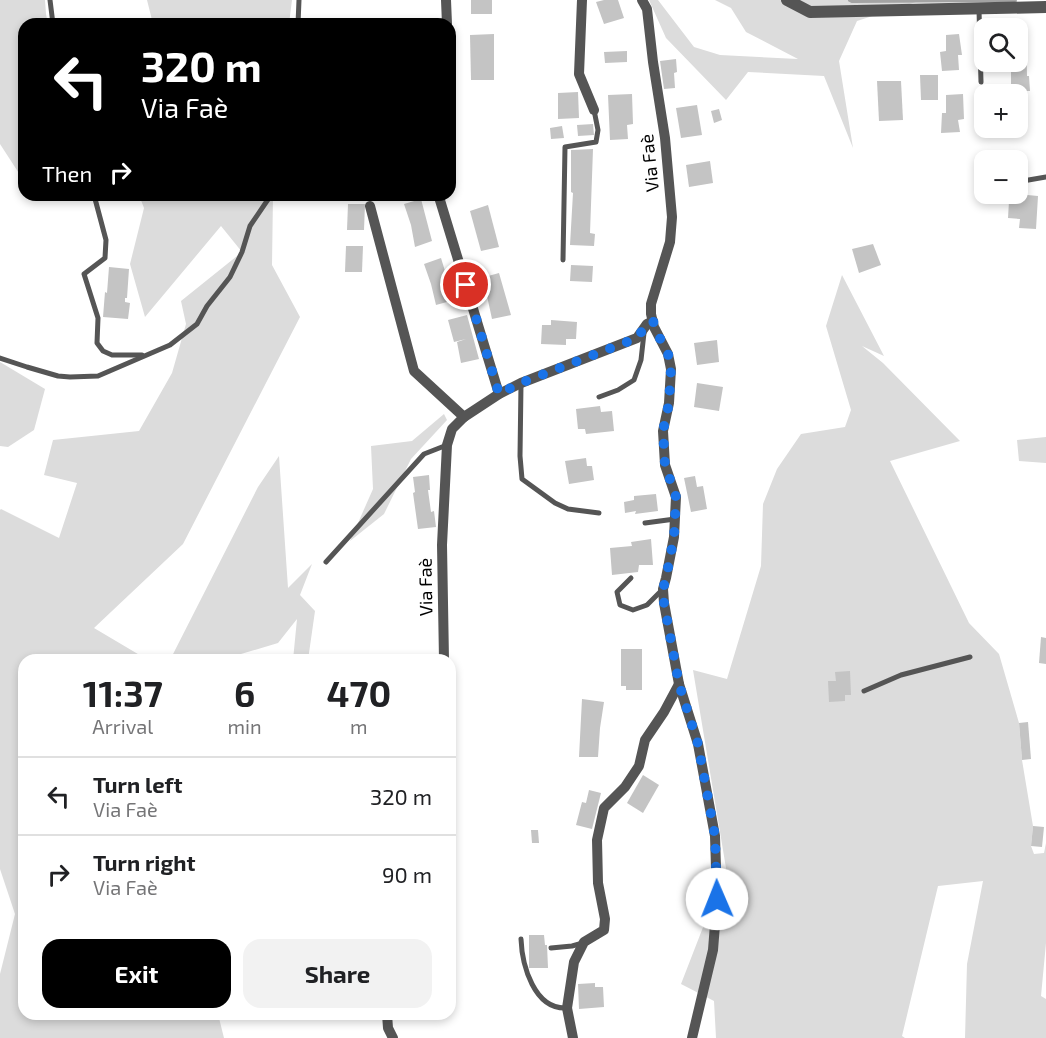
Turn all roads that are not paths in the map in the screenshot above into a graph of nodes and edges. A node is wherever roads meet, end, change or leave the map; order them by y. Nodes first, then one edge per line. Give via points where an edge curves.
1 (50, 0) edge
2 (299, 0) edge
3 (446, 0) edge
4 (582, 0) edge
5 (642, 0) edge
6 (787, 0) edge
7 (1046, 7) edge
8 (978, 8) junction
9 (52, 18) edge
10 (298, 18) edge
11 (447, 18) edge
12 (981, 82) dead end
13 (594, 110) joint
14 (1046, 177) edge
15 (1028, 180) edge
16 (96, 201) edge
17 (267, 201) edge
18 (440, 201) edge
19 (370, 206) dead end
20 (563, 260) dead end
21 (651, 326) junction
22 (145, 355) junction
23 (0, 358) edge
24 (521, 383) junction
25 (499, 394) junction
26 (599, 397) dead end
27 (464, 417) junction
28 (447, 445) junction
29 (599, 513) dead end
30 (675, 519) junction
31 (645, 523) dead end
32 (326, 562) dead end
33 (631, 578) dead end
34 (663, 589) junction
35 (444, 654) edge
36 (970, 657) dead end
37 (679, 684) junction
38 (864, 691) dead end
39 (521, 939) dead end
40 (584, 942) junction
41 (551, 948) dead end
42 (567, 1008) junction
43 (387, 1020) edge
44 (393, 1038) edge
45 (573, 1038) edge
46 (692, 1038) edge

1 - 9 lane
2 - 10 lane
3 - 11 street
4 - 13 street via 579,74
5 - 21 street, Via Faè via 647,9 665,138 672,217 670,242 651,304
6 - 8 street via 810,12
7 - 8 street
8 - 12 lane
13 - 20 lane via 596,142 565,147
14 - 15 lane
16 - 22 lane via 106,240 105,258 84,274 98,318 97,343 112,355
17 - 22 lane via 250,226 230,277 197,324 170,345
18 - 25 street
19 - 27 street via 414,371
21 - 24 street, Via Faè via 637,338
21 - 26 lane via 634,380
21 - 30 street via 668,354 671,369 663,431 665,465 676,497
22 - 23 lane via 98,376 70,377
24 - 25 street, Via Faè
24 - 29 lane via 522,479 568,509
25 - 27 street, Via Faè
27 - 28 street, Via Faè via 452,429
28 - 32 lane via 424,454
28 - 35 street, Via Faè via 442,545
30 - 31 lane
30 - 34 street
33 - 34 lane via 617,592 620,605 633,610 647,604
34 - 37 street
36 - 38 lane via 901,675
37 - 40 street via 645,740 639,766 604,808 597,840 598,883 605,919 603,930
37 - 46 street via 698,744 715,836 717,899 713,950
39 - 42 lane via 521,955 540,996 548,1004
40 - 41 lane
40 - 42 street via 574,962
42 - 45 street
43 - 44 street

